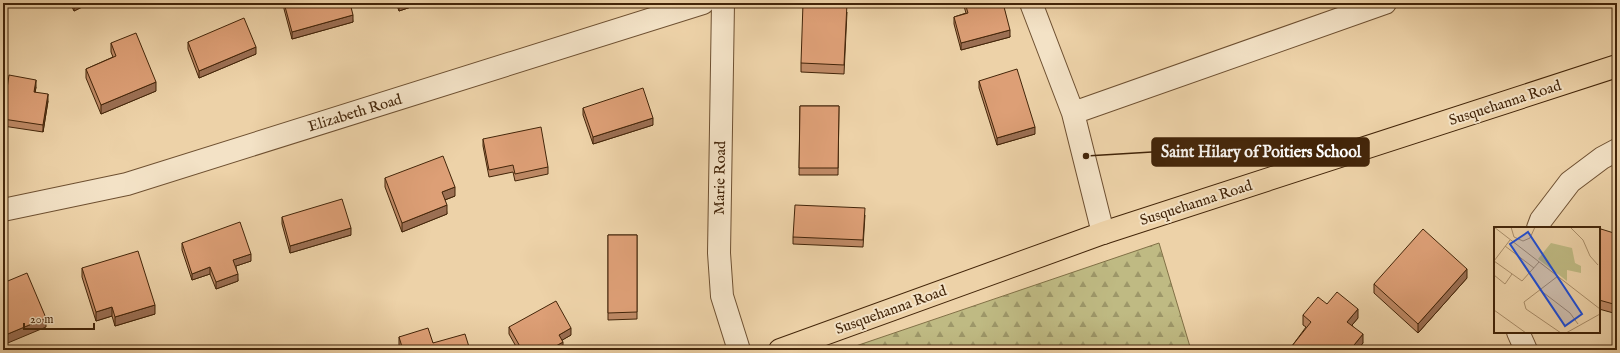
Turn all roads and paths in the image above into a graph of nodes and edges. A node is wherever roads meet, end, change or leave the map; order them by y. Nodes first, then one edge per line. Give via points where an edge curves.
1 (703, 3) edge
2 (723, 3) edge
3 (1031, 3) edge
4 (1385, 3) edge
5 (1617, 66) edge
6 (1073, 113) junction
7 (1617, 150) edge
8 (3, 210) edge
9 (1538, 227) edge
10 (1103, 233) junction
11 (1518, 333) edge
12 (739, 350) edge
13 (780, 350) edge
14 (1526, 350) edge

1 - 8 street, Elizabeth Road via 127,184
2 - 12 street, Marie Road via 719,254 722,296
3 - 6 street
4 - 6 street
5 - 10 main road, Susquehanna Road
6 - 10 street
7 - 9 street via 1570,182
10 - 13 main road, Susquehanna Road
11 - 14 street

